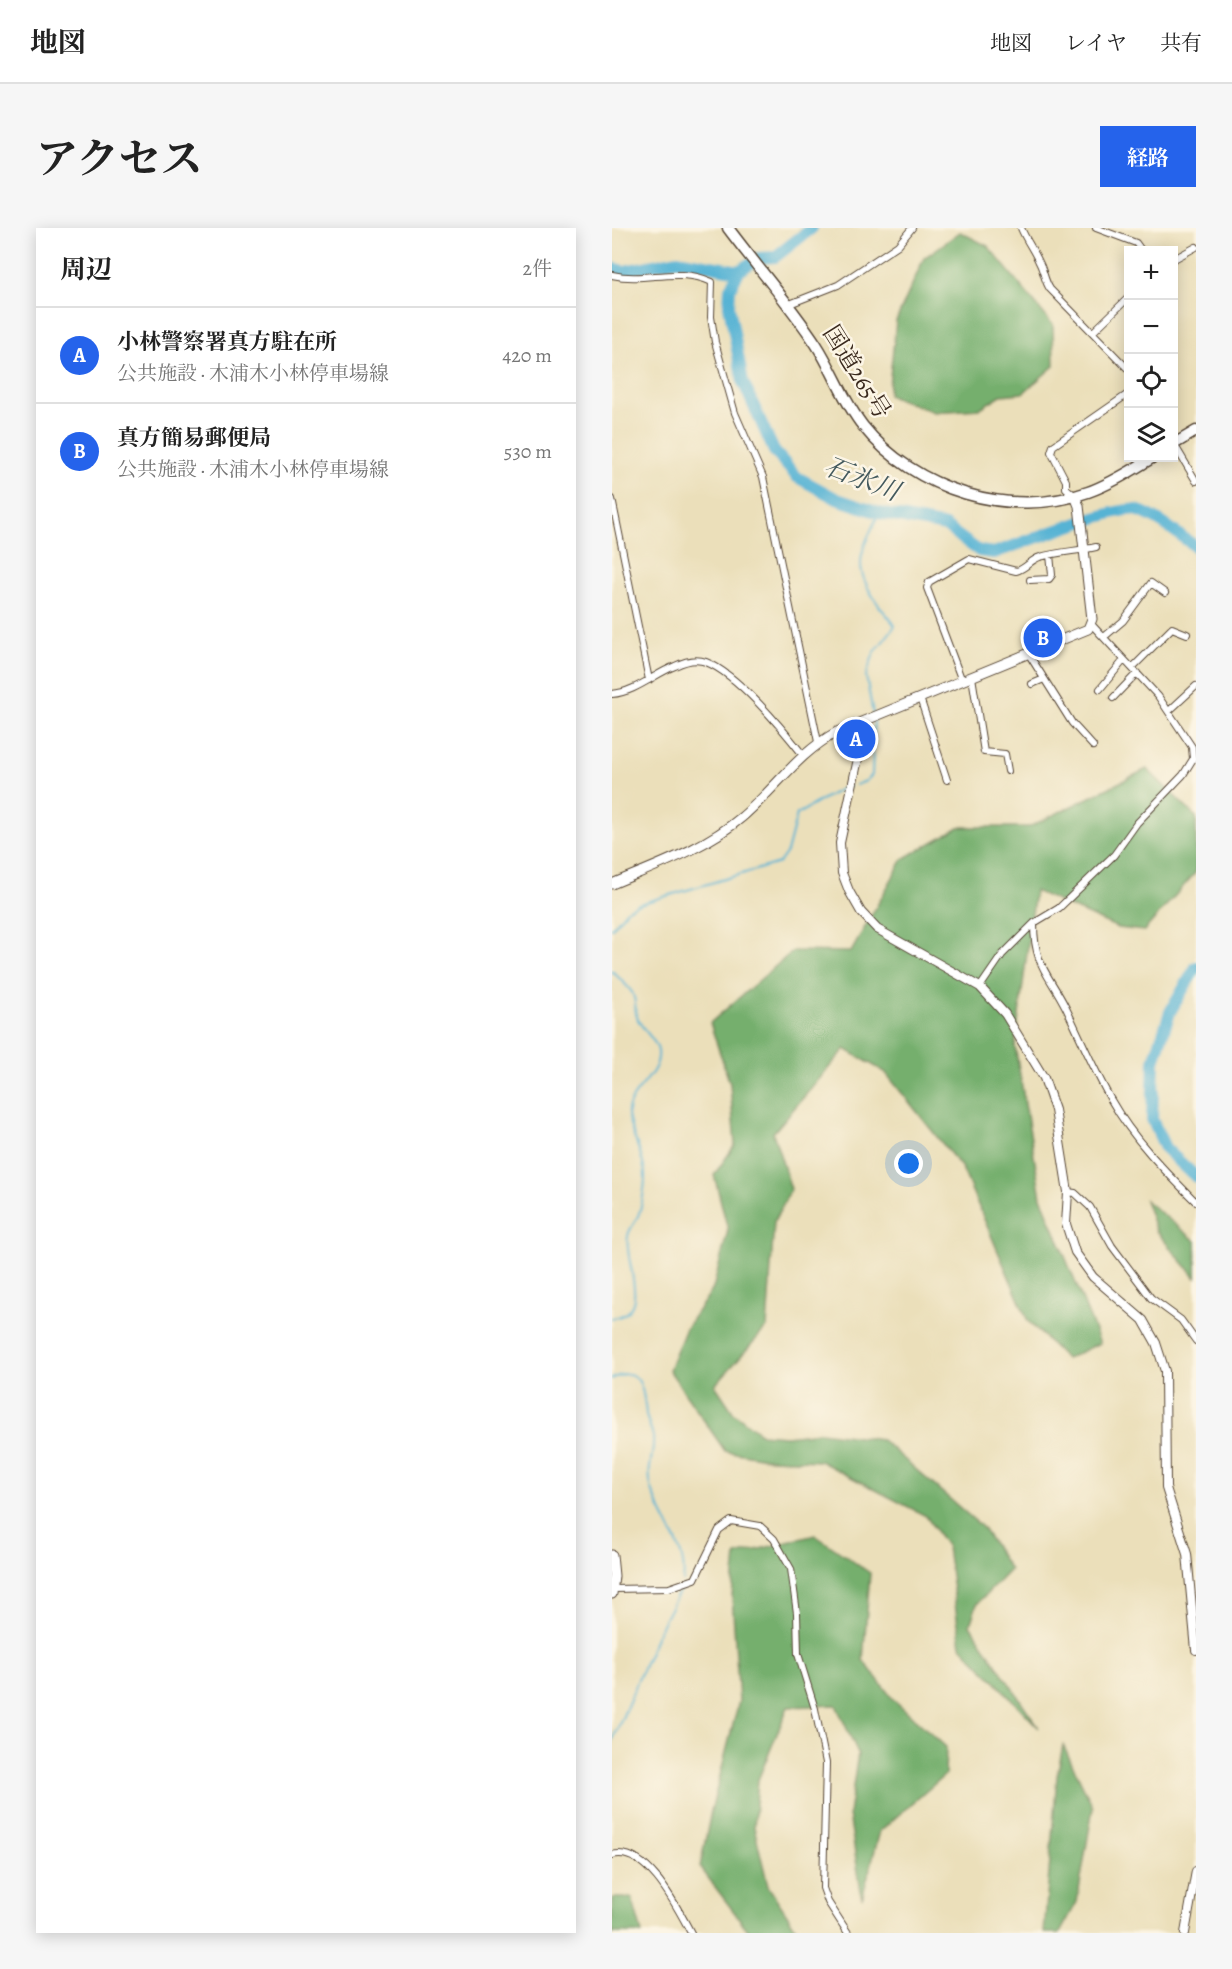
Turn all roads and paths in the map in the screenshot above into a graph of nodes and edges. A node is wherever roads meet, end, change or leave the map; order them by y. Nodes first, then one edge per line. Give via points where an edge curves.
1 (912, 228) edge
2 (1021, 228) edge
3 (1096, 228) edge
4 (730, 231) edge
5 (1138, 246) edge
6 (1196, 247) edge
7 (1178, 256) edge
8 (612, 276) edge
9 (1125, 300) edge
10 (787, 305) junction
11 (1094, 331) junction
12 (1124, 365) edge
13 (1124, 397) edge
14 (1196, 430) edge
15 (1178, 441) edge
16 (1178, 452) edge
17 (1145, 462) edge
18 (1196, 481) edge
19 (612, 499) edge
20 (1077, 501) junction
21 (1096, 547) dead end
22 (1083, 548) junction
23 (1050, 555) junction
24 (1030, 580) dead end
25 (1165, 593) dead end
26 (1092, 625) junction
27 (1187, 634) dead end
28 (1104, 637) junction
29 (1028, 653) junction
30 (1124, 660) junction
31 (1134, 671) junction
32 (967, 679) junction
33 (649, 680) junction
34 (1044, 680) junction
35 (1032, 684) dead end
36 (1195, 688) edge
37 (1100, 689) dead end
38 (612, 694) edge
39 (920, 698) junction
40 (1113, 698) dead end
41 (1169, 711) junction
42 (860, 723) junction
43 (818, 742) junction
44 (1093, 746) dead end
45 (803, 754) junction
46 (1008, 771) dead end
47 (947, 780) dead end
48 (612, 884) edge
49 (1034, 923) junction
50 (980, 987) junction
51 (1068, 1192) junction
52 (1196, 1202) edge
53 (1196, 1341) edge
54 (612, 1555) edge
55 (613, 1591) edge
56 (1196, 1650) edge
57 (612, 1855) edge
58 (1196, 1871) edge
59 (691, 1933) edge
60 (848, 1933) edge
61 (1185, 1933) edge

1 - 10 street via 898,245 838,285
2 - 11 street via 1050,289
3 - 5 street
4 - 10 highway, 国道265号
6 - 7 street
8 - 43 street via 628,279 677,273 712,282 711,317 716,342 735,413 763,477
9 - 11 street
10 - 20 highway, 国道265号 via 816,345 863,426 893,457 912,470 934,483 992,500
11 - 12 street
13 - 20 street via 1053,446 1051,452 1066,488
14 - 15 highway
16 - 18 street
17 - 20 highway, 国道265号
19 - 33 street
20 - 22 main road
21 - 22 street
22 - 23 street
22 - 26 main road
23 - 24 street via 1049,579
23 - 32 street via 1034,559 1016,571 969,559 929,582 927,588
25 - 28 street via 1151,583 1123,621
26 - 28 street
26 - 29 main road via 1084,632
27 - 31 street via 1172,628
28 - 30 street
29 - 32 main road
29 - 34 street
30 - 31 street
30 - 37 street
31 - 40 street
31 - 41 street
32 - 39 main road
32 - 46 street via 984,752 1005,754
33 - 38 street
33 - 45 street via 688,660 705,662 733,679
34 - 35 street
34 - 44 street via 1072,723
36 - 41 street
39 - 42 main road
39 - 47 street
41 - 49 street via 1192,747 1193,759 1183,775 1137,823 1114,855 1059,908
42 - 43 main road
42 - 50 street via 860,754 840,843 842,873 849,891 877,929
43 - 45 main road
45 - 48 main road via 743,817 725,830 677,857
49 - 50 street via 1002,955
49 - 52 street via 1039,964 1111,1101 1149,1154
50 - 51 street via 1005,1014 1044,1078 1055,1110
51 - 53 street via 1075,1193 1090,1207 1112,1246 1151,1298 1181,1320
51 - 56 street via 1066,1224 1075,1252 1093,1276 1143,1320 1165,1371 1166,1488 1187,1554
54 - 55 main road
55 - 60 street via 669,1588 694,1579 719,1530 731,1521 760,1526 774,1539 789,1562 795,1583 798,1654 825,1752 823,1888
57 - 59 street via 626,1854 638,1860 659,1880
58 - 61 street

